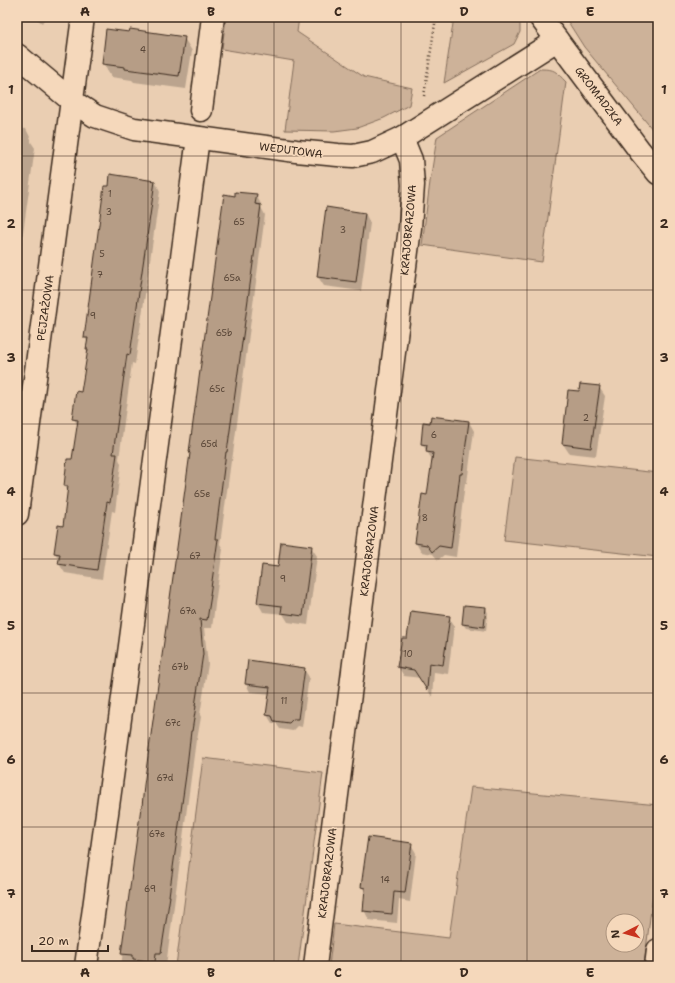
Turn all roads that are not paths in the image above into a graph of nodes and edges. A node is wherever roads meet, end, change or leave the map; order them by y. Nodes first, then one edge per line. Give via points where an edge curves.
1 (83, 17) edge
2 (213, 17) edge
3 (540, 17) edge
4 (557, 40) junction
5 (17, 55) edge
6 (72, 101) junction
7 (201, 110) dead end
8 (198, 138) junction
9 (402, 138) junction
10 (658, 174) edge
11 (17, 514) edge
12 (658, 950) edge
13 (86, 966) edge
14 (315, 966) edge
15 (656, 966) edge

1 - 6 street, PEJZAŻOWA
2 - 7 street
3 - 4 street, GROMADZKA
4 - 9 street, WEDUTOWA
4 - 10 street, GROMADZKA
5 - 6 street, WEDUTOWA
6 - 8 street, WEDUTOWA via 95,116 134,129
6 - 11 street, PEJZAŻOWA
8 - 9 street, WEDUTOWA via 353,156 372,152
8 - 13 street
9 - 14 street, KRAJOBRAZOWA via 412,166 410,228
12 - 15 street

